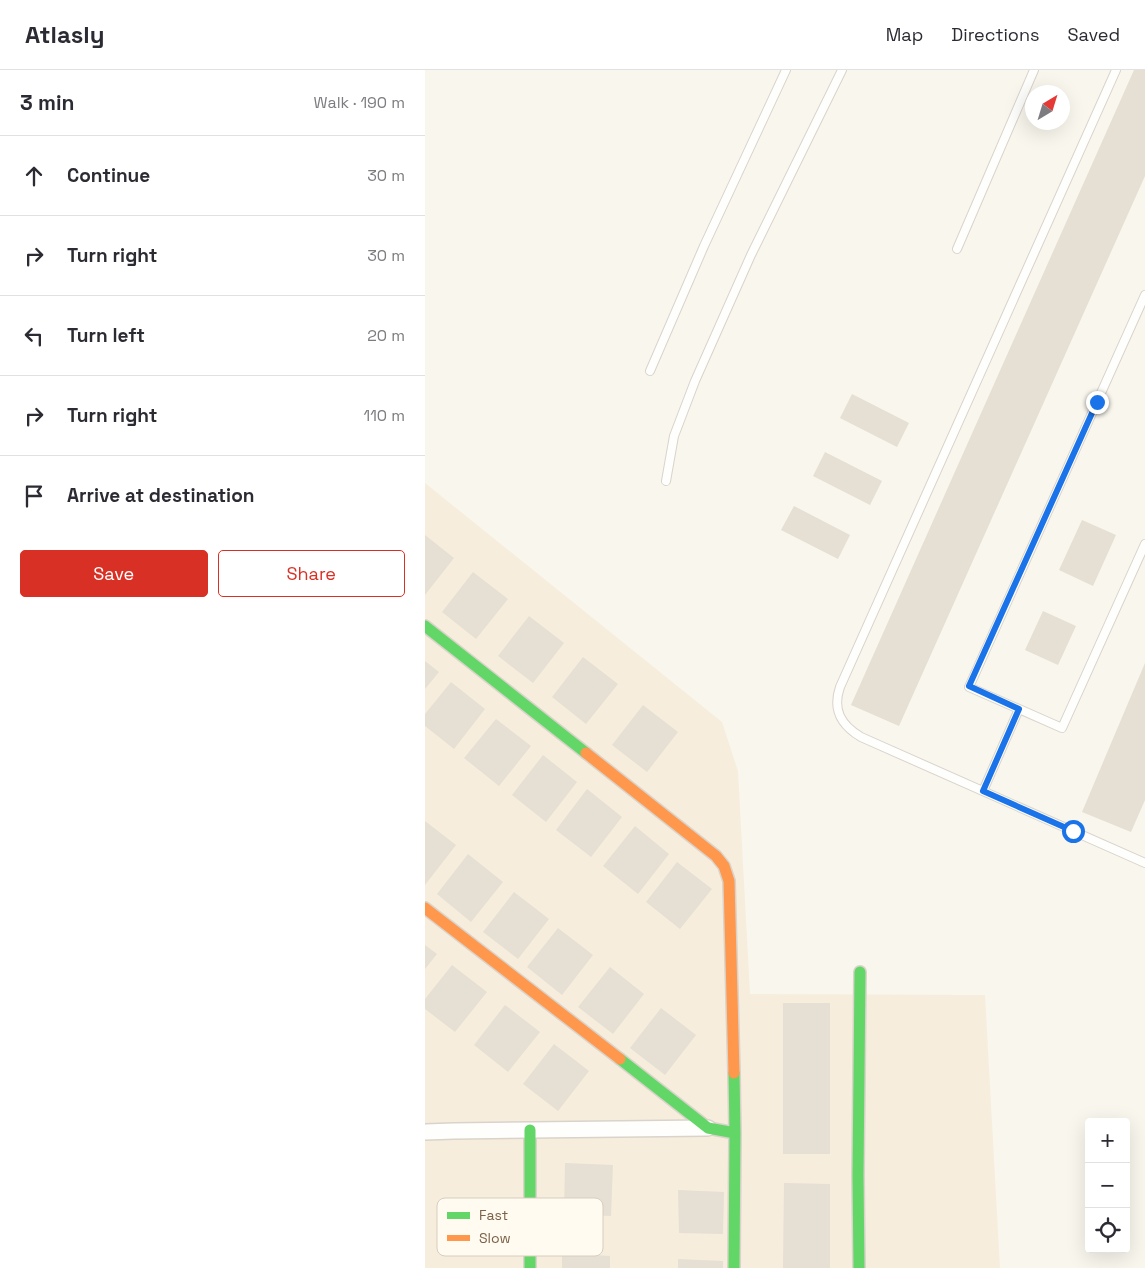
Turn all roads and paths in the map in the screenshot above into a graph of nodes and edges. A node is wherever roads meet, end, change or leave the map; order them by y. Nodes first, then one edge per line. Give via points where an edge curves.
1 (786, 70) edge
2 (843, 70) edge
3 (1034, 70) edge
4 (1116, 70) edge
5 (957, 249) dead end
6 (1145, 295) edge
7 (650, 371) dead end
8 (666, 481) dead end
9 (1145, 544) edge
10 (425, 626) edge
11 (1019, 709) junction
12 (983, 791) junction
13 (1145, 863) edge
14 (425, 908) edge
15 (860, 972) dead end
16 (708, 1128) junction
17 (530, 1130) junction
18 (425, 1132) edge
19 (735, 1133) junction
20 (530, 1198) edge
21 (734, 1268) edge
22 (859, 1268) edge

1 - 7 lane
2 - 8 lane via 751,255 695,381 674,436
3 - 5 lane
4 - 12 lane via 838,694 839,715 854,733
6 - 11 lane via 969,686
9 - 11 lane via 1062,728
10 - 19 street via 716,856 724,866 729,881
11 - 12 lane
12 - 13 lane
14 - 16 street
15 - 22 street
16 - 17 street
16 - 19 street
17 - 18 street
17 - 20 street
19 - 21 street

